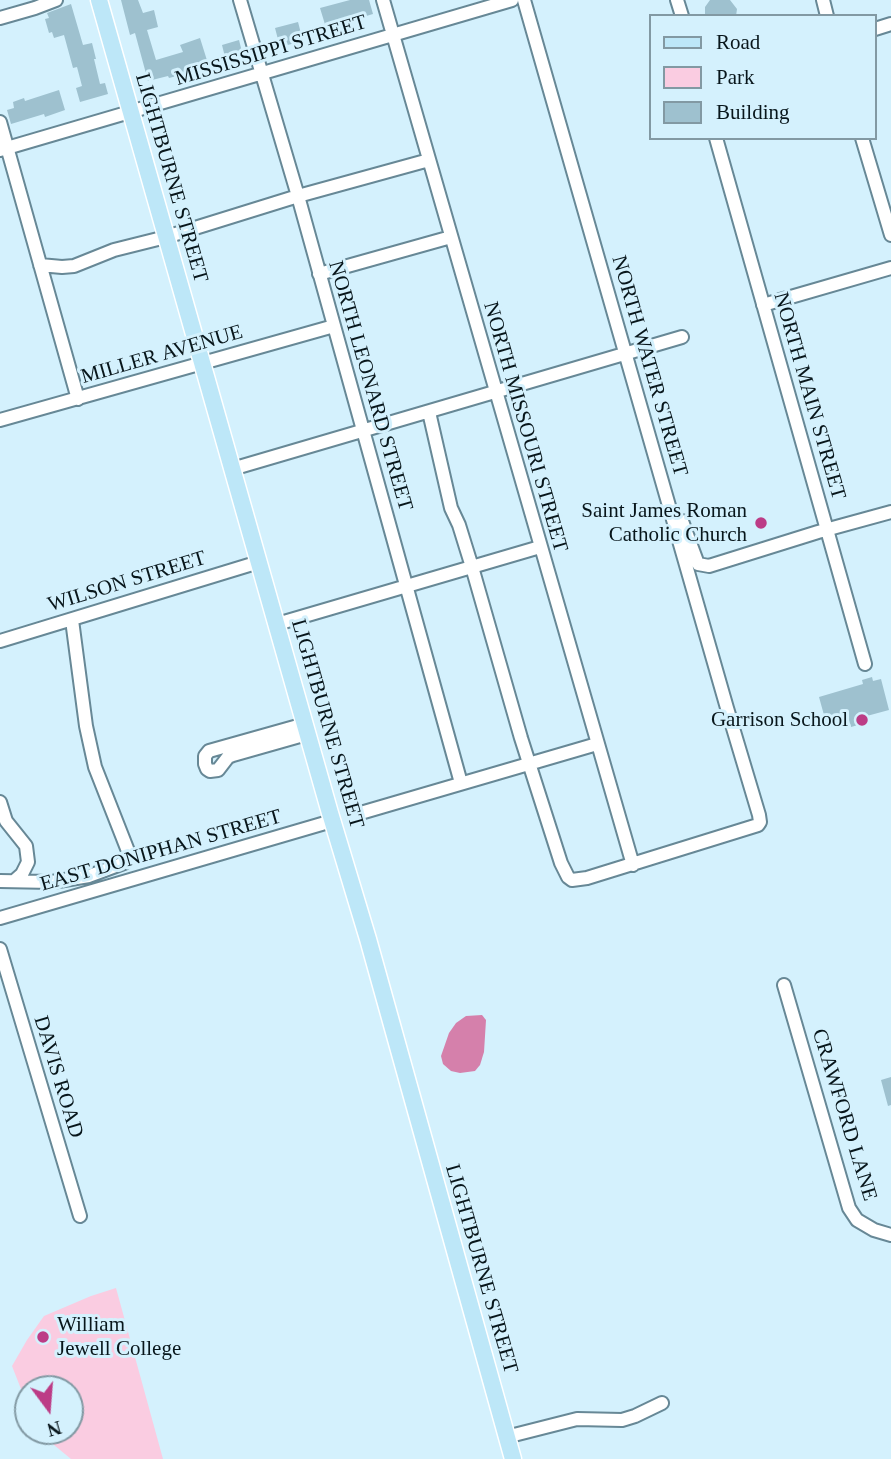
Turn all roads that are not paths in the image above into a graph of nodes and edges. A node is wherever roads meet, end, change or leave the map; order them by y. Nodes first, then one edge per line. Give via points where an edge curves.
1 (99, 0) edge
2 (240, 0) edge
3 (383, 0) edge
4 (512, 0) edge
5 (524, 0) edge
6 (52, 1) edge
7 (0, 18) edge
8 (393, 34) junction
9 (261, 74) junction
10 (130, 113) junction
11 (0, 122) edge
12 (717, 140) edge
13 (863, 140) edge
14 (3, 149) edge
15 (429, 160) junction
16 (885, 191) edge
17 (298, 196) junction
18 (891, 235) edge
19 (166, 237) junction
20 (451, 237) junction
21 (40, 265) junction
22 (891, 268) edge
23 (319, 274) junction
24 (763, 305) junction
25 (334, 326) junction
26 (682, 337) dead end
27 (625, 354) junction
28 (202, 364) junction
29 (495, 392) junction
30 (78, 399) junction
31 (429, 412) junction
32 (0, 420) edge
33 (363, 431) junction
34 (233, 470) junction
35 (667, 497) junction
36 (891, 513) edge
37 (827, 530) junction
38 (540, 547) junction
39 (259, 562) junction
40 (472, 567) junction
41 (406, 587) junction
42 (72, 620) junction
43 (277, 624) junction
44 (2, 638) edge
45 (864, 664) dead end
46 (306, 729) junction
47 (597, 744) junction
48 (530, 764) junction
49 (461, 783) junction
50 (0, 802) edge
51 (364, 812) dead end
52 (332, 821) junction
53 (633, 864) junction
54 (7, 881) edge
55 (0, 918) edge
56 (0, 948) edge
57 (784, 985) dead end
58 (80, 1216) dead end
59 (891, 1235) edge
60 (663, 1403) dead end
61 (506, 1437) junction
62 (513, 1459) edge

1 - 10 main road, LIGHTBURNE STREET
2 - 9 street, NORTH LEONARD STREET
3 - 8 street, NORTH MISSOURI STREET
4 - 8 street, MISSISSIPPI STREET
5 - 27 street, NORTH WATER STREET
6 - 7 street
8 - 9 street, MISSISSIPPI STREET
8 - 15 street, NORTH MISSOURI STREET
9 - 10 street, MISSISSIPPI STREET
9 - 17 street, NORTH LEONARD STREET
10 - 14 street, MISSISSIPPI STREET
10 - 19 main road, LIGHTBURNE STREET
11 - 14 street
12 - 24 street, NORTH MAIN STREET
13 - 16 street
14 - 21 street
15 - 17 street
15 - 20 street, NORTH MISSOURI STREET
16 - 18 street
17 - 19 street
17 - 23 street, NORTH LEONARD STREET
19 - 21 street via 74,266
19 - 28 main road, LIGHTBURNE STREET
20 - 23 street
20 - 29 street, NORTH MISSOURI STREET
21 - 30 street
22 - 24 street
23 - 25 street, NORTH LEONARD STREET
24 - 37 street, NORTH MAIN STREET
25 - 28 street, MILLER AVENUE
25 - 33 street, NORTH LEONARD STREET
26 - 27 street
27 - 29 street
27 - 35 street, NORTH WATER STREET
28 - 30 street, MILLER AVENUE
28 - 34 main road, LIGHTBURNE STREET
29 - 31 street
29 - 38 street, NORTH MISSOURI STREET
30 - 32 street, MILLER AVENUE
31 - 33 street
31 - 40 street via 451,508
33 - 34 street
33 - 41 street, NORTH LEONARD STREET
34 - 39 main road, LIGHTBURNE STREET
35 - 37 street via 698,564 709,566
35 - 53 street, NORTH WATER STREET via 760,822
36 - 37 street
37 - 45 street, NORTH MAIN STREET
38 - 40 street
38 - 47 street, NORTH MISSOURI STREET
39 - 42 street, WILSON STREET
39 - 43 main road, LIGHTBURNE STREET
40 - 41 street
40 - 48 street
41 - 43 street
41 - 49 street, NORTH LEONARD STREET
42 - 44 street, WILSON STREET
42 - 54 street via 95,767 129,858 89,876 52,882
43 - 46 main road, LIGHTBURNE STREET
46 - 46 street via 209,751 206,769 218,770 233,755
46 - 52 main road, LIGHTBURNE STREET
47 - 48 street
47 - 53 street, NORTH MISSOURI STREET
48 - 49 street
48 - 53 street via 568,877 587,878
49 - 51 street
50 - 54 street via 6,821 26,846 28,862 22,873
52 - 55 street, EAST DONIPHAN STREET
52 - 61 main road, LIGHTBURNE STREET
56 - 58 street, DAVIS ROAD
57 - 59 street, CRAWFORD LANE via 849,1208 857,1220
60 - 61 street via 622,1420 577,1419
61 - 62 main road, LIGHTBURNE STREET

